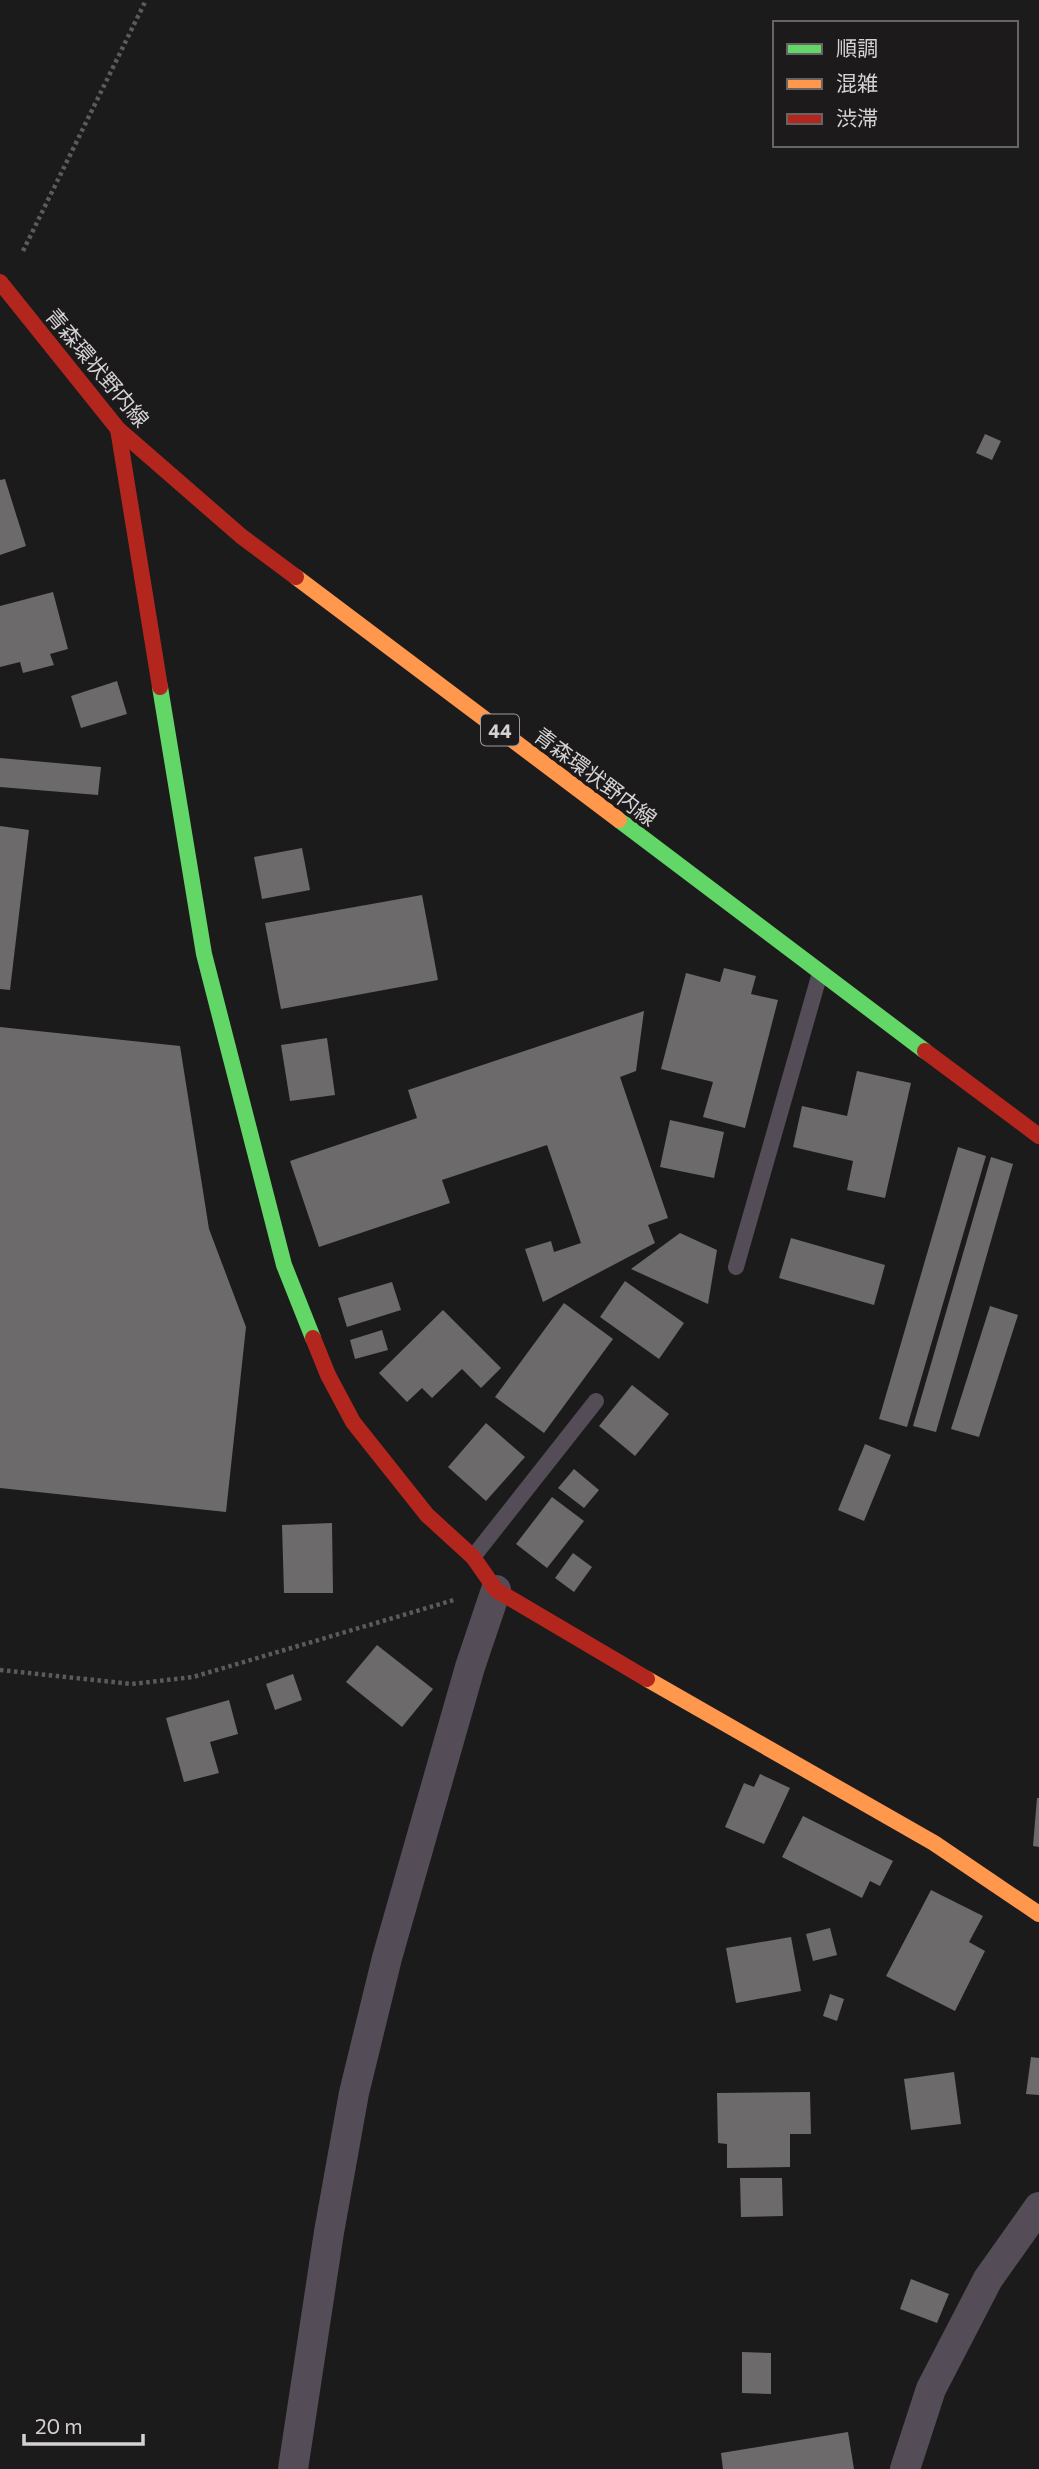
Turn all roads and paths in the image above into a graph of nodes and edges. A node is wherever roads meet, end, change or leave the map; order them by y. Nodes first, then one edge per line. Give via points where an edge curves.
1 (146, 0) edge
2 (2, 285) edge
3 (118, 429) junction
4 (820, 971) junction
5 (1039, 1136) edge
6 (736, 1267) dead end
7 (596, 1401) dead end
8 (473, 1557) junction
9 (496, 1590) junction
10 (0, 1670) edge
11 (1039, 1914) edge
12 (1039, 2207) edge
13 (293, 2469) edge
14 (905, 2469) edge

1 - 2 path
2 - 3 street, 青森環状野内線 / 44
3 - 4 street, 青森環状野内線 / 44 via 241,536
3 - 8 street via 204,954 284,1265 328,1375 353,1422 427,1515
4 - 5 street, 青森環状野内線 / 44
4 - 6 lane
7 - 8 lane
8 - 9 street
9 - 10 path via 193,1677 132,1684
9 - 11 street via 934,1843
9 - 13 street via 387,1958 354,2092
12 - 14 street via 988,2278 931,2389

